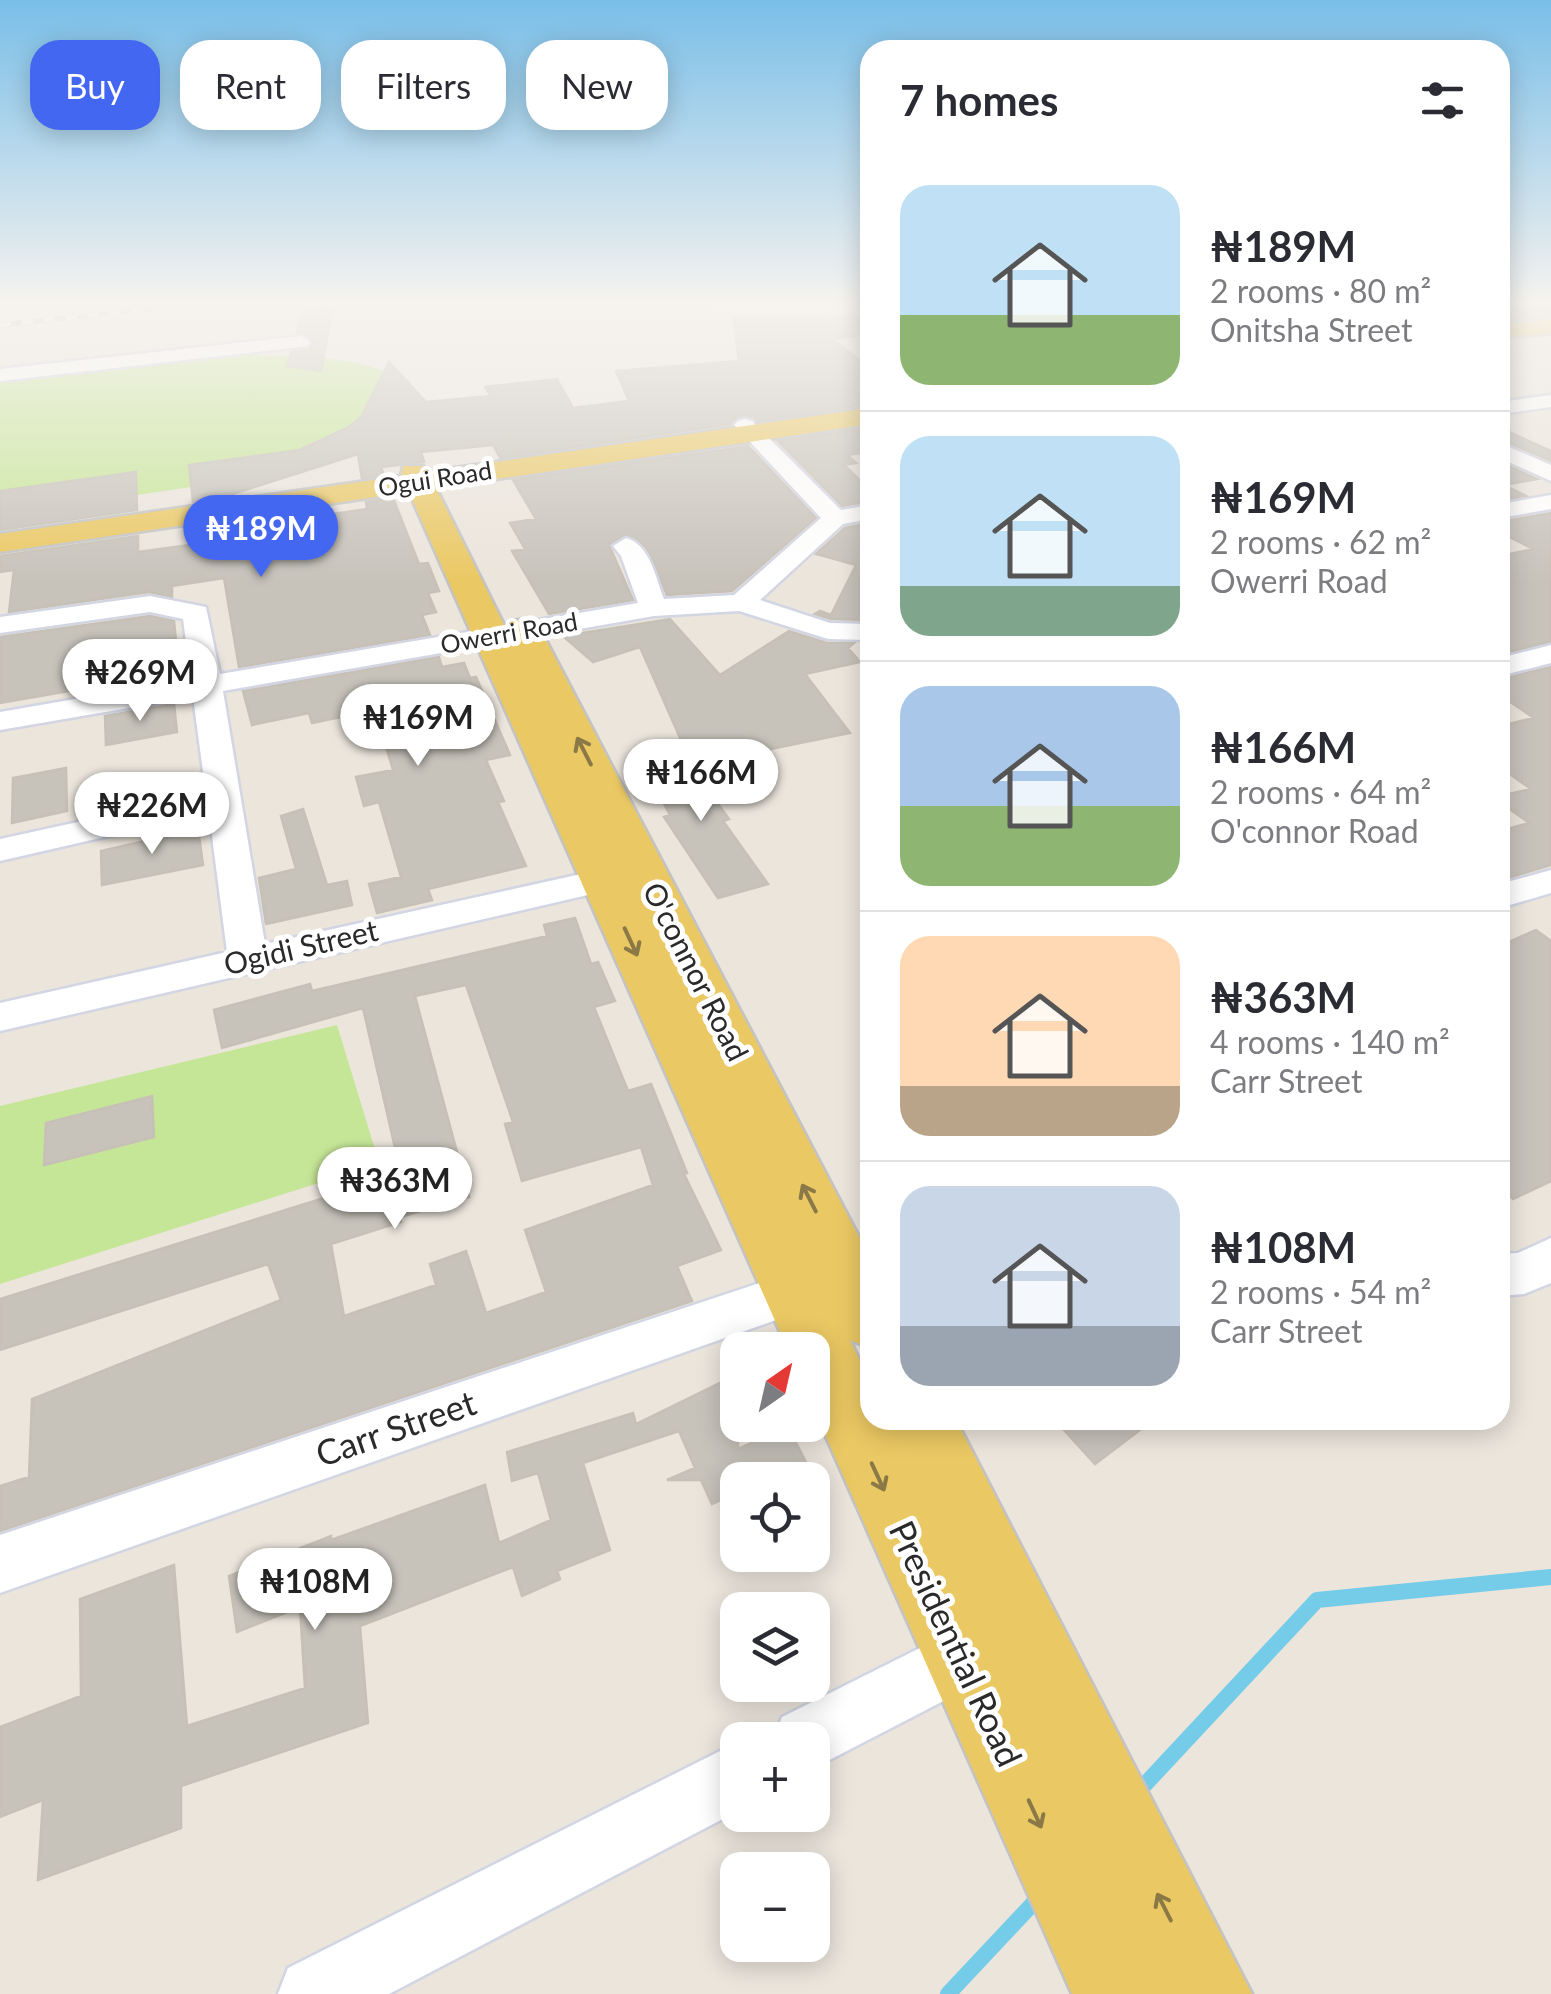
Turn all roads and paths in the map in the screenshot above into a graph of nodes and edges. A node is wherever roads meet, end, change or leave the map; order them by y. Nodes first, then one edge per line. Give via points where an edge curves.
1 (1551, 402) edge
2 (1510, 407) edge
3 (860, 409) edge
4 (860, 417) edge
5 (749, 428) junction
6 (1510, 455) edge
7 (1551, 474) edge
8 (435, 483) junction
9 (1551, 502) edge
10 (1510, 510) edge
11 (860, 514) edge
12 (835, 518) junction
13 (0, 532) edge
14 (0, 543) edge
15 (626, 546) dead end
16 (741, 603) junction
17 (654, 608) junction
18 (0, 625) edge
19 (860, 632) edge
20 (506, 633) junction
21 (1551, 654) edge
22 (1510, 664) edge
23 (208, 685) junction
24 (0, 721) edge
25 (223, 800) junction
26 (0, 850) edge
27 (623, 875) junction
28 (1551, 880) edge
29 (1510, 893) edge
30 (248, 960) junction
31 (0, 1018) edge
32 (1551, 1259) edge
33 (1510, 1274) edge
34 (846, 1294) edge
35 (860, 1331) edge
36 (898, 1430) edge
37 (923, 1430) edge
38 (0, 1564) edge
39 (980, 1644) junction
40 (830, 1726) edge
41 (720, 1784) edge
42 (314, 1994) edge
43 (1118, 1994) edge
44 (1207, 1994) edge

1 - 2 street
3 - 5 main road, Ogui Road
4 - 5 main road, Ogui Road
5 - 8 main road, Ogui Road
5 - 8 main road, Ogui Road via 492,470 466,483
5 - 12 street
6 - 7 street
8 - 13 main road, Ogui Road
8 - 14 main road, Ogui Road
8 - 20 main road, O'connor Road
9 - 10 street
11 - 12 street
12 - 16 street
15 - 17 street
16 - 17 street, Owerri Road
16 - 19 street via 828,631
17 - 20 street, Owerri Road
18 - 23 street via 150,604 182,608 196,613
20 - 23 street, Owerri Road
20 - 27 main road, O'connor Road
21 - 22 street
23 - 24 street, Owerri Road
23 - 25 street
25 - 26 street
25 - 30 street
27 - 30 street, Ogidi Street
27 - 34 main road, O'connor Road
28 - 29 street
30 - 31 street, Ogidi Street
32 - 33 street
34 -> 35 main road, Presidential Road
34 - 38 street, Carr Street
36 -> 39 main road, Presidential Road
37 - 39 main road, Presidential Road
39 - 40 street
39 -> 43 main road, Presidential Road
44 -> 39 main road, Presidential Road
41 - 42 street

